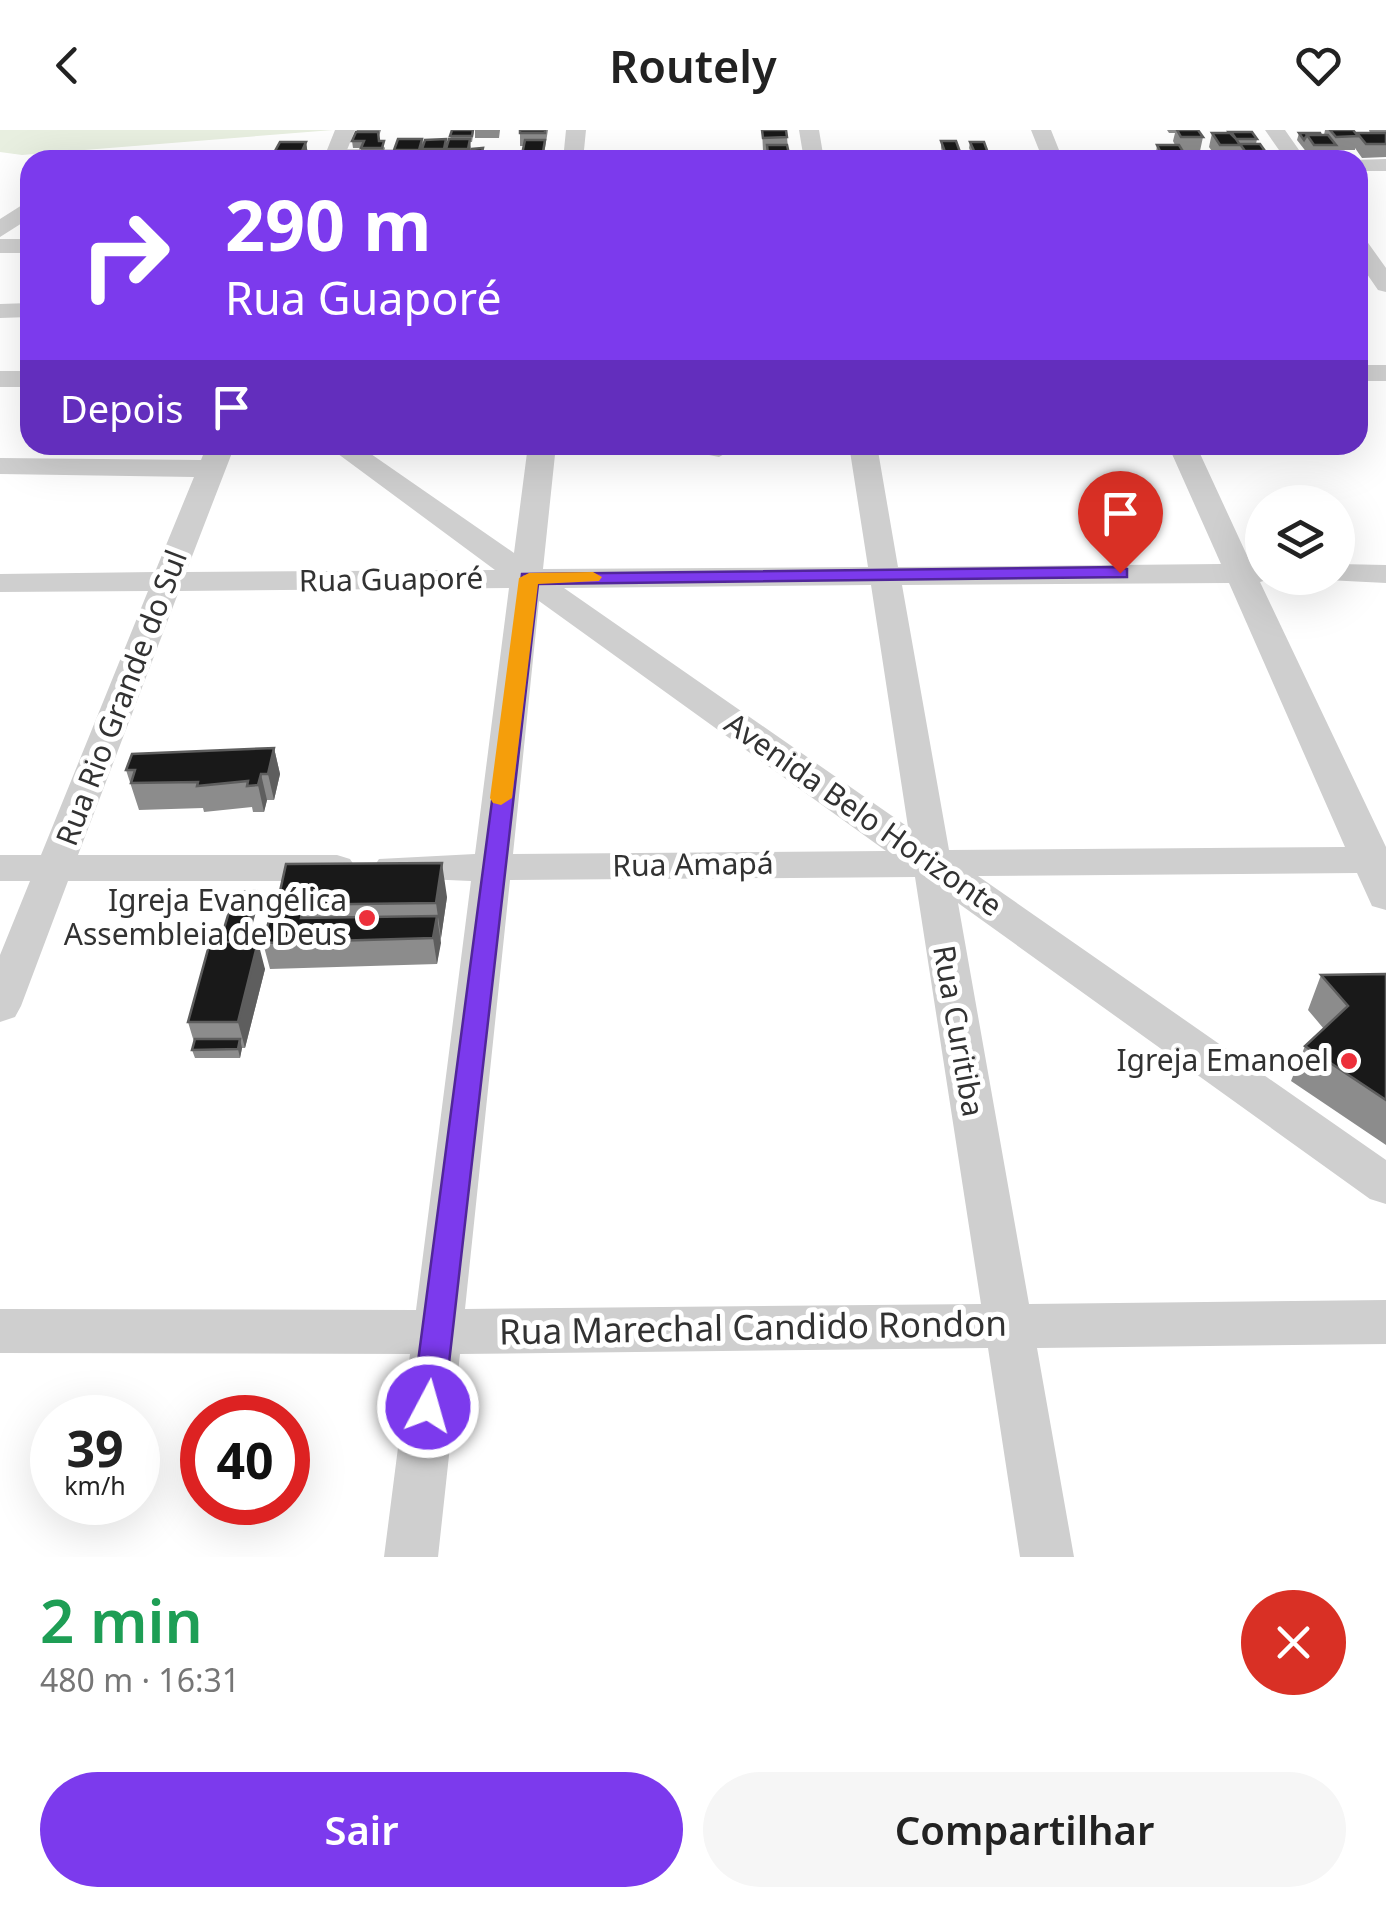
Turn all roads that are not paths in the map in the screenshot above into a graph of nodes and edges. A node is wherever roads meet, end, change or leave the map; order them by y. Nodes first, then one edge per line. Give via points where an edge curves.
1 (1368, 254) edge
2 (1381, 295) edge
3 (354, 455) edge
4 (541, 455) edge
5 (865, 455) edge
6 (1187, 455) edge
7 (216, 457) edge
8 (0, 466) edge
9 (1245, 562) edge
10 (1245, 573) edge
11 (1355, 573) edge
12 (883, 574) junction
13 (1386, 574) edge
14 (529, 578) junction
15 (166, 582) junction
16 (0, 583) edge
17 (1261, 595) edge
18 (1378, 860) edge
19 (929, 861) junction
20 (0, 868) edge
21 (56, 868) junction
22 (492, 868) junction
23 (1386, 896) edge
24 (0, 1006) edge
25 (1386, 1186) edge
26 (1386, 1322) edge
27 (1008, 1324) junction
28 (0, 1331) edge
29 (436, 1332) junction
30 (411, 1557) edge
31 (1047, 1557) edge

1 - 2 street
3 - 14 street, Avenida Belo Horizonte
4 - 14 street
5 - 12 street, Rua Curitiba
6 - 9 street
7 - 8 street
7 - 15 street, Rua Rio Grande do Sul
10 - 12 street, Rua Guaporé
11 - 13 street
12 - 14 street, Rua Guaporé
12 - 19 street, Rua Curitiba
14 - 15 street, Rua Guaporé
14 - 19 street, Avenida Belo Horizonte
14 - 22 street
15 - 16 street, Rua Guaporé
15 - 21 street, Rua Rio Grande do Sul
17 - 18 street
18 - 19 street, Rua Amapá
18 - 23 street
19 - 22 street, Rua Amapá
19 - 25 street, Avenida Belo Horizonte
19 - 27 street, Rua Curitiba
20 - 21 street, Rua Amapá
21 - 22 street, Rua Amapá
21 - 24 street, Rua Rio Grande do Sul
22 - 29 street
26 - 27 street, Rua Marechal Candido Rondon
27 - 29 street, Rua Marechal Candido Rondon
27 - 31 street, Rua Curitiba
28 - 29 street, Rua Marechal Candido Rondon
29 - 30 street

